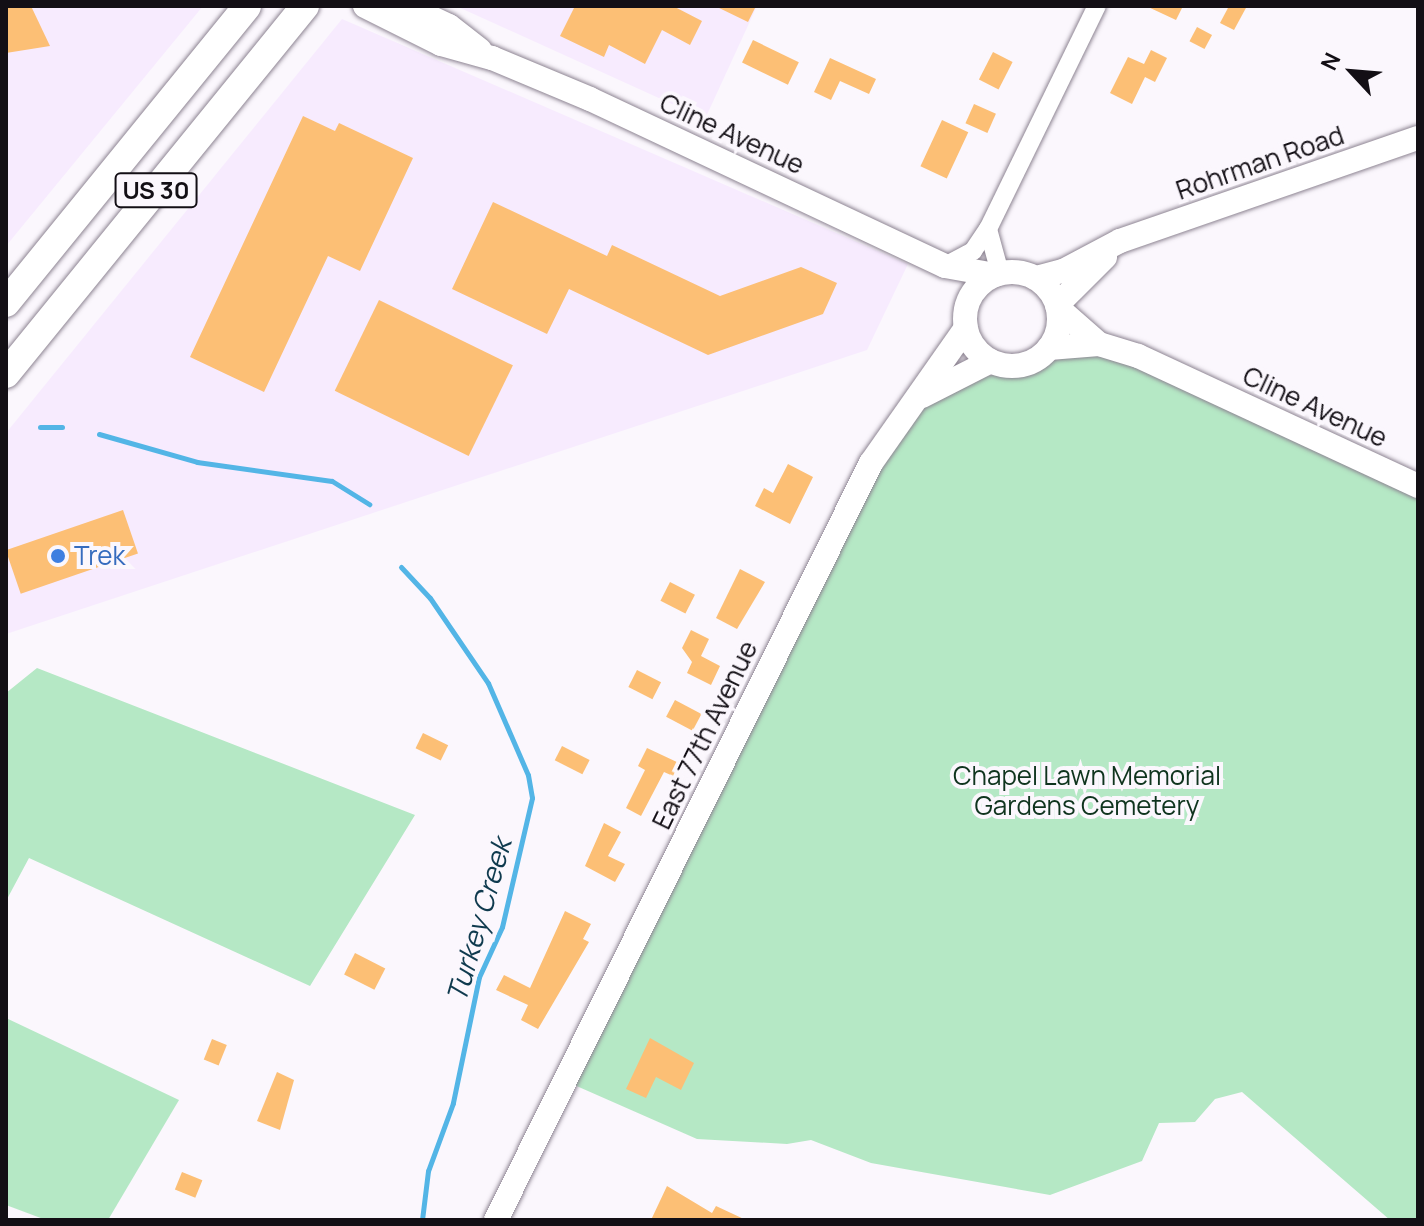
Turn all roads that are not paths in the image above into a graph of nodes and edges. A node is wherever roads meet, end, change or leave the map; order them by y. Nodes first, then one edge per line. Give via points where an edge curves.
1 (247, 6) edge
2 (305, 6) edge
3 (365, 6) edge
4 (406, 6) edge
5 (1097, 6) edge
6 (492, 58) junction
7 (1418, 138) edge
8 (988, 229) junction
9 (1120, 241) junction
10 (945, 266) junction
11 (998, 274) junction
12 (1036, 278) junction
13 (6, 303) edge
14 (1057, 306) junction
15 (966, 322) junction
16 (1099, 344) junction
17 (1049, 348) junction
18 (991, 361) junction
19 (6, 374) edge
20 (920, 397) junction
21 (1418, 486) edge
22 (496, 1220) edge

1 - 13 main road, US 30
2 - 19 main road, US 30
3 - 6 street, Cline Avenue via 441,44
4 - 6 street, Cline Avenue via 449,26
5 - 8 street
6 - 10 street, Cline Avenue
7 - 9 street, Rohrman Road
8 - 10 street via 973,251
8 - 11 street
9 - 12 street, Rohrman Road via 1063,271
9 - 14 street, Rohrman Road
10 - 11 street, Cline Avenue
10 - 15 street
11 - 12 street
11 - 15 street via 977,287
12 - 14 street
14 - 16 street, Cline Avenue
14 - 17 street via 1057,333
15 - 18 street via 975,347
15 - 20 street, East 77th Avenue
16 - 17 street, Cline Avenue
16 - 21 street, Cline Avenue via 1138,356
17 - 18 street via 1022,364
18 - 20 street, East 77th Avenue
20 - 22 street, East 77th Avenue via 887,434 871,463

